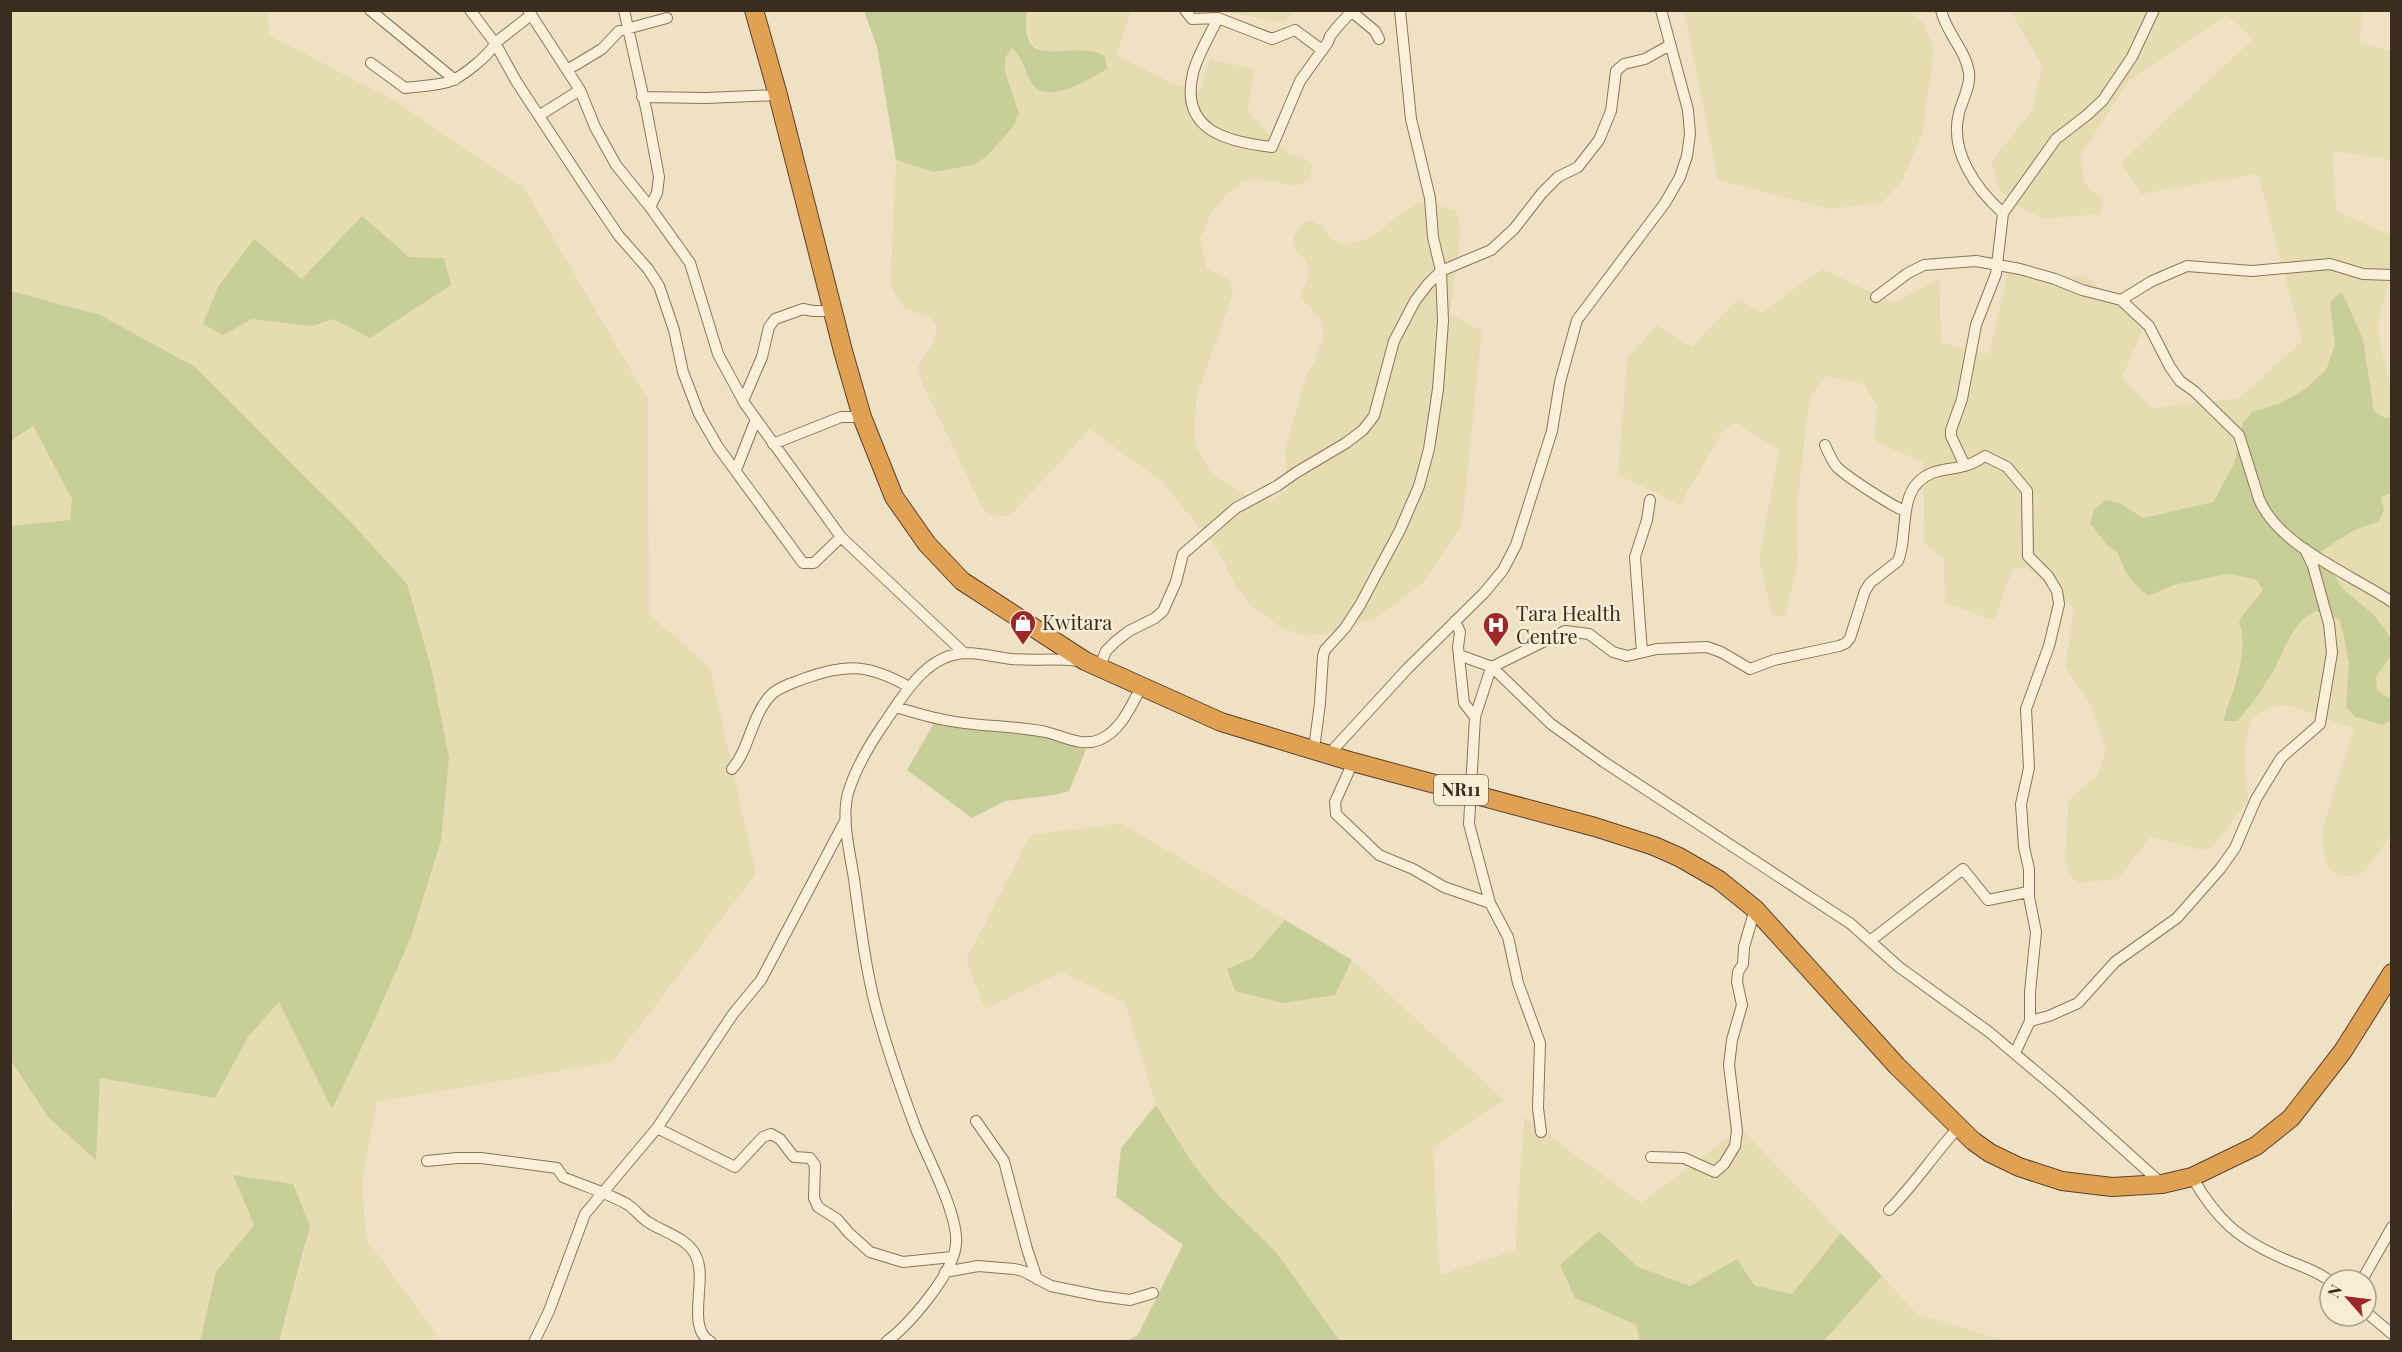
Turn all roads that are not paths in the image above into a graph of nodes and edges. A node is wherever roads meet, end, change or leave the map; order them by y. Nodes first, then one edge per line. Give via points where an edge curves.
1 (370, 10) edge
2 (470, 10) edge
3 (624, 10) edge
4 (754, 10) edge
5 (1185, 10) edge
6 (1400, 10) edge
7 (1661, 10) edge
8 (1941, 10) edge
9 (2154, 10) edge
10 (1353, 11) edge
11 (530, 13) edge
12 (668, 18) dead end
13 (1218, 18) junction
14 (629, 29) junction
15 (1379, 39) dead end
16 (495, 43) junction
17 (1670, 45) junction
18 (1322, 50) junction
19 (372, 63) dead end
20 (567, 70) junction
21 (455, 80) junction
22 (580, 90) junction
23 (778, 95) junction
24 (642, 97) junction
25 (540, 114) junction
26 (650, 207) junction
27 (2003, 213) junction
28 (1998, 265) junction
29 (1441, 271) junction
30 (2391, 275) edge
31 (1876, 297) dead end
32 (2121, 300) junction
33 (833, 311) junction
34 (743, 401) junction
35 (862, 417) junction
36 (756, 419) junction
37 (773, 444) junction
38 (1825, 444) dead end
39 (1965, 466) junction
40 (736, 470) junction
41 (1650, 500) dead end
42 (1905, 511) junction
43 (841, 537) junction
44 (2305, 549) junction
45 (2391, 602) edge
46 (1455, 621) junction
47 (1642, 652) junction
48 (964, 653) junction
49 (1459, 655) junction
50 (1092, 665) junction
51 (1492, 667) junction
52 (909, 687) junction
53 (1141, 687) junction
54 (895, 707) junction
55 (1475, 717) junction
56 (1322, 751) junction
57 (1353, 762) junction
58 (732, 769) dead end
59 (1471, 793) junction
60 (846, 819) junction
61 (2028, 892) junction
62 (1491, 903) junction
63 (1755, 909) junction
64 (1870, 941) junction
65 (2391, 973) edge
66 (2030, 1021) junction
67 (2015, 1053) junction
68 (976, 1121) dead end
69 (657, 1128) junction
70 (1958, 1128) junction
71 (1541, 1131) dead end
72 (1651, 1158) dead end
73 (427, 1161) dead end
74 (2192, 1177) junction
75 (2162, 1184) junction
76 (602, 1193) junction
77 (1889, 1210) dead end
78 (2391, 1227) edge
79 (952, 1257) junction
80 (2369, 1268) edge
81 (945, 1272) junction
82 (2318, 1273) edge
83 (1037, 1279) junction
84 (1153, 1293) dead end
85 (2378, 1323) edge
86 (2391, 1334) edge
87 (534, 1341) edge
88 (711, 1341) edge
89 (886, 1341) edge

1 - 21 street
2 - 16 street
3 - 14 street
4 - 23 highway, NR11
5 - 13 street via 1192,19
6 - 29 street via 1411,119 1430,198
7 - 17 street
8 - 27 street via 1970,75 1956,130 1960,151 1975,184
9 - 27 street via 2132,57 2103,100 2056,139
10 - 15 street
10 - 18 street
11 - 16 street
11 - 20 street
12 - 14 street
13 - 18 street via 1272,39 1295,30
13 - 18 street via 1193,72 1191,94 1195,116 1205,127 1226,138 1272,147 1300,81
14 - 20 street via 619,31 602,49
14 - 24 street
16 - 21 street via 484,58
16 - 25 street
17 - 29 street via 1616,71 1611,111 1599,140 1578,167 1558,177 1491,250
17 - 46 street via 1690,121 1687,156 1680,177 1665,203 1577,320 1552,431 1516,545 1496,578
19 - 21 street via 405,88
20 - 22 street
22 - 25 street
22 - 26 street via 616,165
23 - 24 street
23 - 33 highway, NR11
24 - 26 street via 659,177
25 - 40 street via 619,236 659,286 699,414
26 - 34 street via 690,263 715,346
27 - 28 street
28 - 31 street via 1960,261 1924,265
28 - 32 street
28 - 39 street via 1976,325 1962,399 1951,429
29 - 50 street via 1415,301 1394,341 1374,416 1363,430 1236,508 1183,554 1163,611 1129,631
29 - 56 street via 1443,321 1429,449 1419,486 1396,539 1360,605 1325,650 1320,703
30 - 32 street via 2362,274 2330,264 2252,271 2187,266
32 - 44 street via 2149,326 2180,381 2239,435 2263,508
33 - 34 street via 803,309 776,319
33 - 35 highway, NR11
34 - 36 street
35 - 37 street via 841,417
35 - 50 highway, NR11 via 894,497 945,564 981,595
36 - 37 street
36 - 40 street
37 - 43 street
38 - 42 street via 1838,468
39 - 42 street via 1921,479
39 - 61 street via 1985,456 2007,467 2026,491 2028,556 2048,576 2059,604 2049,646 2026,709 2029,768 2021,804
40 - 43 street via 803,563 814,562
41 - 47 street via 1635,557
42 - 47 street via 1900,556 1865,591 1846,643 1749,669 1707,647
43 - 48 street
44 - 45 street
44 - 66 street via 2329,624 2332,653 2320,724 2281,758 2256,799 2235,848 2177,918 2126,953 2078,1003
46 - 49 street via 1460,632
46 - 56 street
47 - 51 street via 1627,656 1613,652 1589,634 1565,631
48 - 50 street via 1011,659 1058,658
48 - 52 street via 939,662
49 - 51 street
49 - 55 street via 1464,703
50 - 53 highway, NR11
51 - 55 street
51 - 64 street via 1551,724 1683,815 1816,899
52 - 54 street
52 - 58 street via 865,668 846,667 826,670 788,685 770,696 745,743 741,760
53 - 54 street via 1116,729 1097,741 941,719
53 - 56 highway, NR11 via 1221,722
54 - 60 street via 856,773 848,794
55 - 59 street
56 - 57 highway, NR11
57 - 59 highway, NR11
57 - 62 street via 1335,802 1336,814 1379,855 1444,887
59 - 62 street via 1469,824
59 - 63 highway, NR11 via 1654,846 1719,880
60 - 69 street via 761,980 733,1014
60 - 79 street via 875,1006 916,1130 948,1207 956,1244
61 - 64 street via 1988,900 1964,869
61 - 66 street via 2036,932
62 - 71 street via 1508,937 1518,983 1540,1043
63 - 70 highway, NR11
63 - 72 street via 1738,972 1742,1005 1729,1065 1737,1131 1735,1146 1715,1172 1684,1158
64 - 67 street
65 - 74 highway, NR11 via 2343,1051 2291,1118 2256,1146
66 - 67 street
67 - 75 street
68 - 83 street via 1004,1161
69 - 76 street
69 - 79 street via 735,1167 771,1134 794,1157 810,1158 815,1165 813,1198 870,1252 903,1262
70 - 75 highway, NR11 via 2005,1161 2062,1182 2112,1187
70 - 77 street
73 - 76 street via 481,1158 557,1168 563,1177
74 - 75 highway, NR11
74 - 82 street via 2209,1206 2230,1228 2265,1250
76 - 87 street via 585,1214
76 - 88 street via 628,1205 687,1244 696,1255 701,1276 697,1326
78 - 80 street
79 - 81 street
81 - 83 street via 978,1266 1014,1269
81 - 89 street via 907,1325
83 - 84 street via 1057,1287 1130,1300
85 - 86 street

